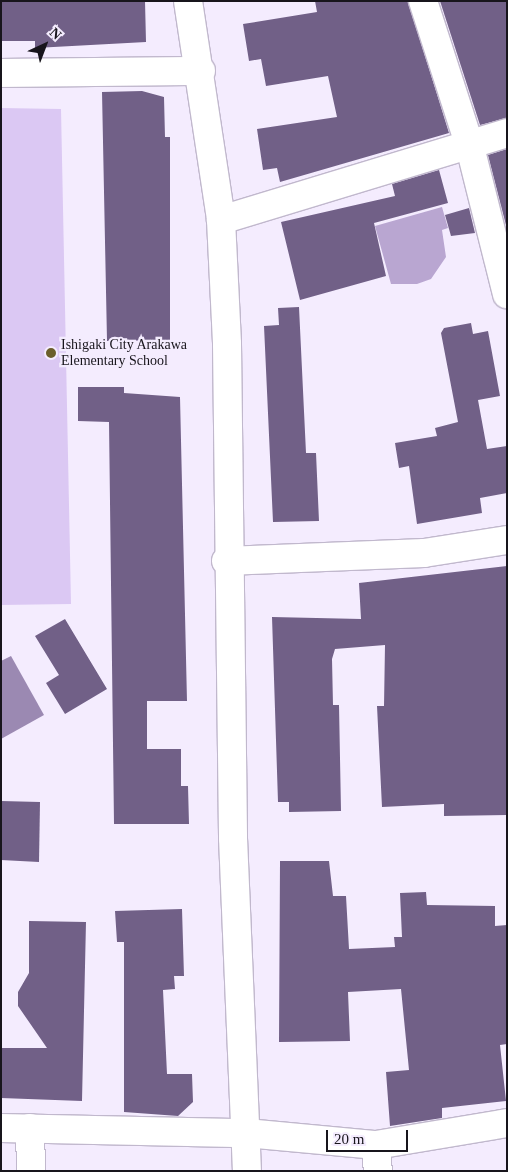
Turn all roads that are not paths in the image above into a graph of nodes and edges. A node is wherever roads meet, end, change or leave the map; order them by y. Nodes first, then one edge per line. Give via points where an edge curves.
1 (188, 1) edge
2 (423, 1) edge
3 (201, 71) junction
4 (1, 73) edge
5 (507, 133) edge
6 (469, 143) junction
7 (220, 220) junction
8 (507, 294) edge
9 (507, 540) edge
10 (226, 562) junction
11 (507, 1123) edge
12 (1, 1128) edge
13 (30, 1128) junction
14 (246, 1133) junction
15 (377, 1158) edge
16 (31, 1171) edge
17 (247, 1171) edge

1 - 3 street
2 - 6 street
3 - 4 street
3 - 7 street
5 - 6 street
6 - 7 street
6 - 8 street
7 - 10 street via 227,344
9 - 10 street via 424,553
10 - 14 street
11 - 15 street
12 - 13 street
13 - 14 street
13 - 16 street
14 - 15 street
14 - 17 street

